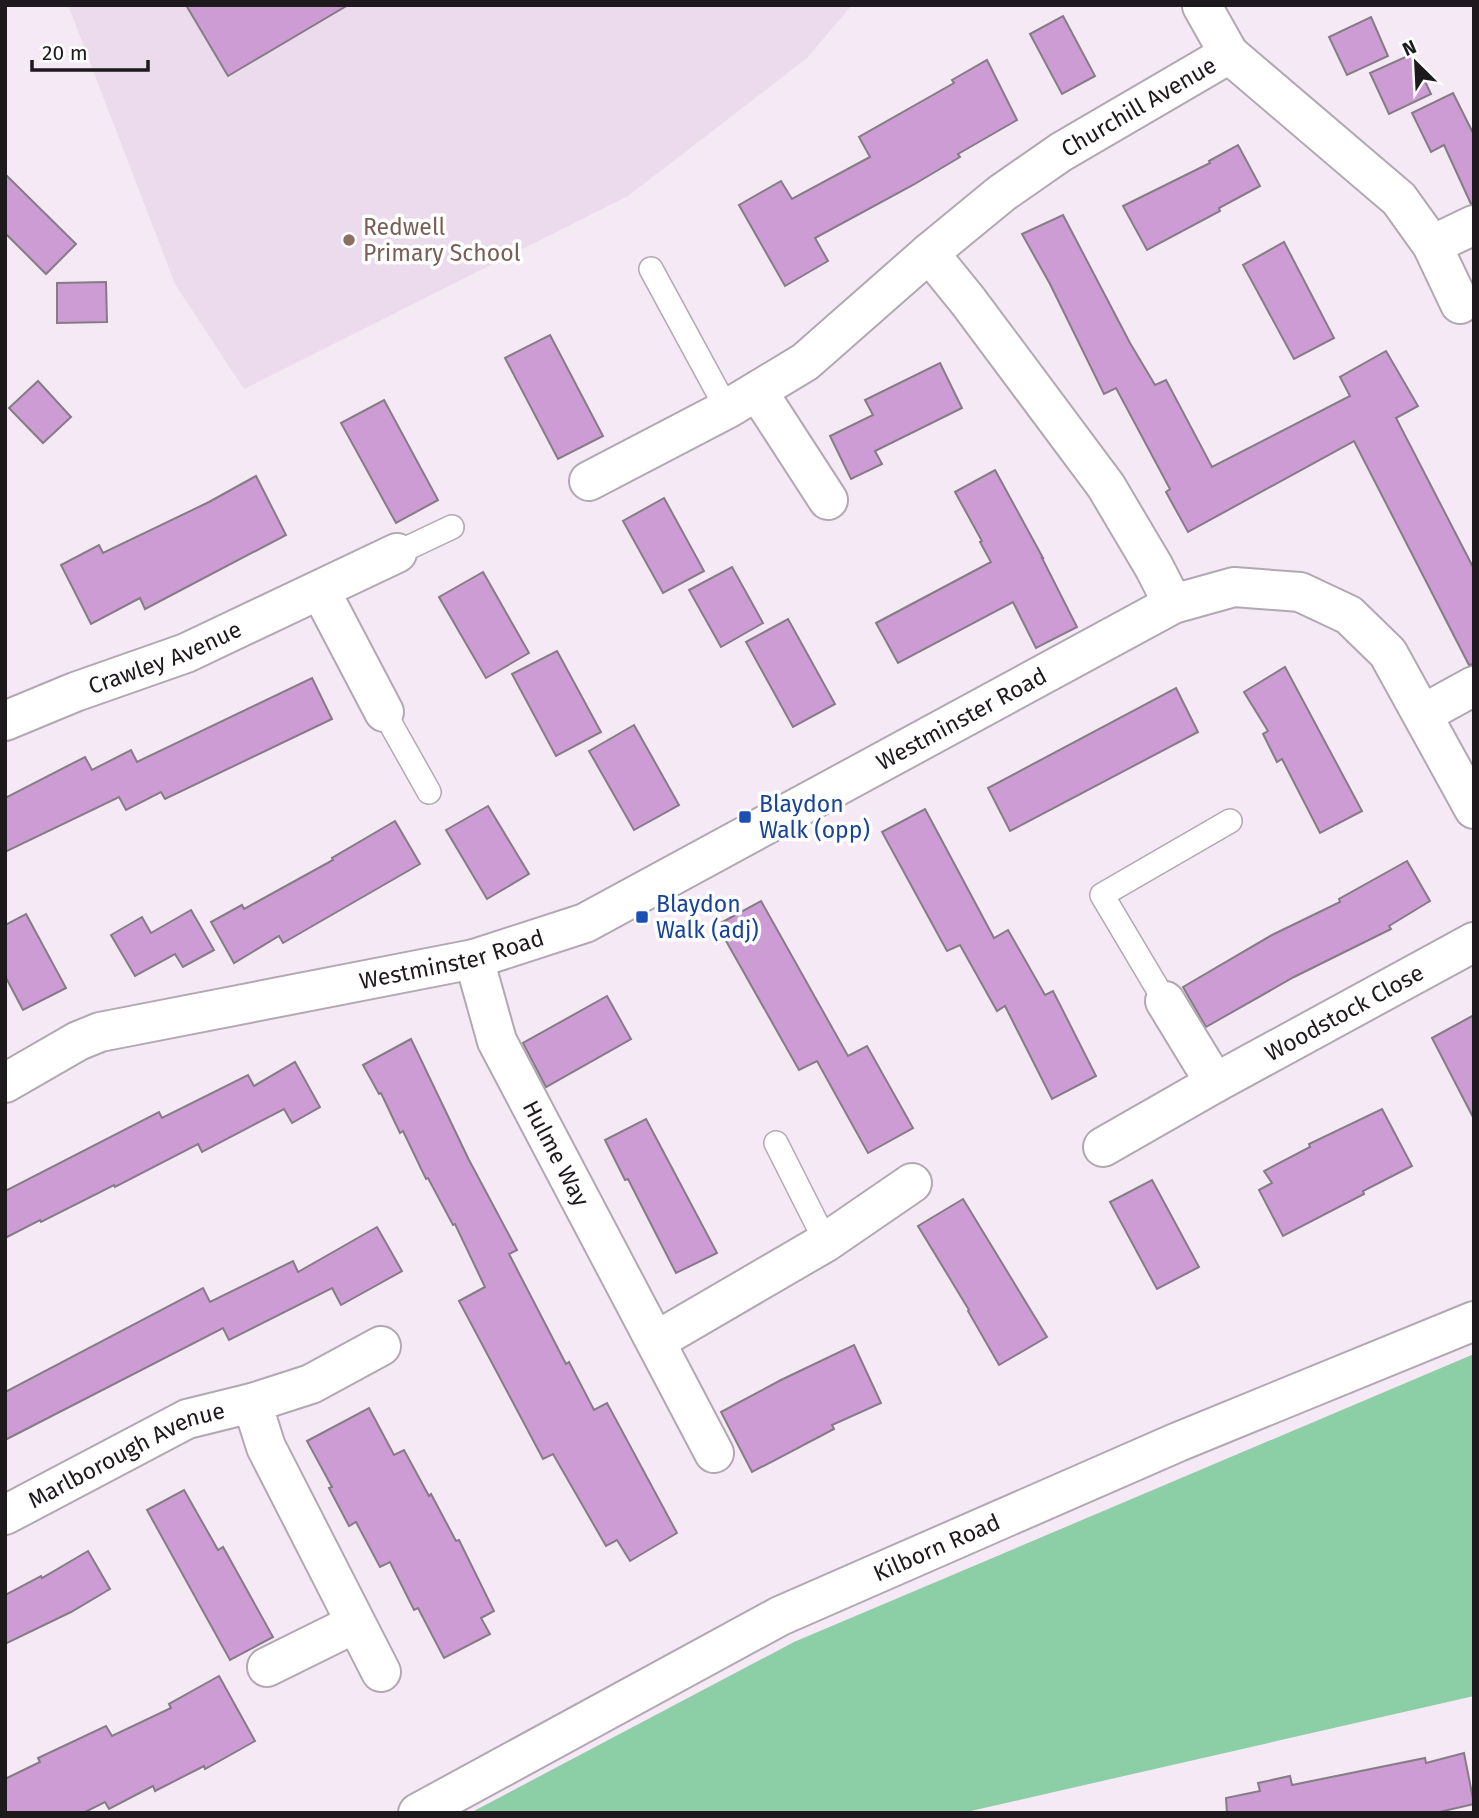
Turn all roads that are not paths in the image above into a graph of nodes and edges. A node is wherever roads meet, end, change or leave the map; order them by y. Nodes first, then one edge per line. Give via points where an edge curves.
1 (1202, 6) edge
2 (1229, 54) junction
3 (1474, 225) edge
4 (1432, 245) junction
5 (929, 253) junction
6 (651, 268) dead end
7 (1460, 304) dead end
8 (743, 400) junction
9 (589, 481) dead end
10 (828, 500) dead end
11 (452, 527) dead end
12 (397, 553) joint
13 (320, 590) junction
14 (1172, 604) junction
15 (1474, 686) edge
16 (384, 712) joint
17 (1423, 714) junction
18 (5, 721) edge
19 (429, 792) dead end
20 (1474, 809) edge
21 (1230, 821) dead end
22 (1474, 942) edge
23 (474, 959) junction
24 (1165, 1001) joint
25 (7, 1078) edge
26 (1215, 1083) junction
27 (776, 1143) dead end
28 (1103, 1147) dead end
29 (912, 1184) dead end
30 (826, 1242) junction
31 (1474, 1321) edge
32 (656, 1341) junction
33 (381, 1346) dead end
34 (252, 1403) junction
35 (714, 1453) dead end
36 (5, 1515) edge
37 (354, 1624) junction
38 (267, 1667) dead end
39 (381, 1672) dead end
40 (418, 1813) edge

1 - 2 street
2 - 4 street, Churchill Avenue via 1399,199
2 - 5 street, Churchill Avenue via 1061,152
3 - 4 street
4 - 7 street, Churchill Avenue
5 - 8 street, Churchill Avenue via 805,362
5 - 14 street via 1106,486
6 - 8 lane
8 - 9 street, Churchill Avenue
8 - 10 street
11 - 12 lane
12 - 13 street, Crawley Avenue
13 - 16 street
13 - 18 street, Crawley Avenue via 186,653
14 - 17 street, Westminster Road via 1234,587 1300,592 1349,615 1388,653
14 - 23 street, Westminster Road via 585,923
15 - 17 street
16 - 19 lane
17 - 20 street, Westminster Road
21 - 24 lane via 1102,895
22 - 26 street, Woodstock Close
23 - 25 street, Westminster Road via 100,1032
23 - 32 street, Hulme Way via 497,1041
24 - 26 street
26 - 28 street, Woodstock Close
27 - 30 lane
29 - 30 street
30 - 32 street
31 - 40 street, Kilborn Road via 1178,1442 780,1616
32 - 35 street, Hulme Way
33 - 34 street, Marlborough Avenue via 311,1384
34 - 36 street, Marlborough Avenue via 187,1419
34 - 37 street, Marlborough Avenue via 266,1447
37 - 38 street
37 - 39 street, Marlborough Avenue

